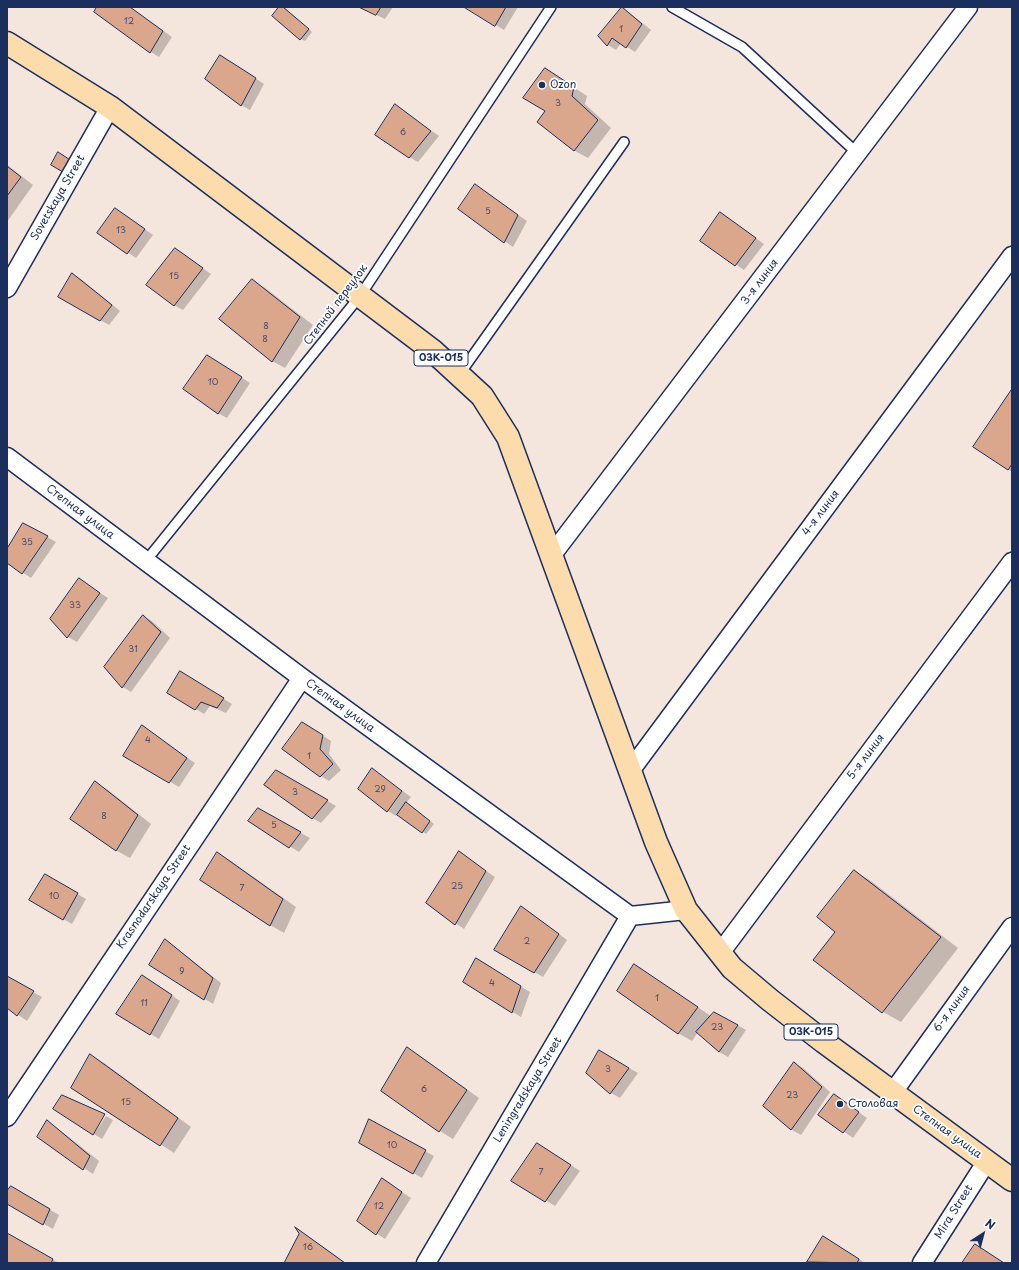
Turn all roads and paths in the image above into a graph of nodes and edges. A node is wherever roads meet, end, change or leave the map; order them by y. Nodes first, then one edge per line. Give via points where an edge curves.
1 (551, 7) edge
2 (672, 7) edge
3 (968, 7) edge
4 (7, 43) edge
5 (110, 108) junction
6 (624, 142) dead end
7 (858, 153) junction
8 (1012, 256) edge
9 (7, 288) edge
10 (360, 296) junction
11 (459, 375) junction
12 (7, 457) edge
13 (551, 556) junction
14 (145, 562) junction
15 (1012, 562) edge
16 (302, 678) junction
17 (630, 771) junction
18 (686, 910) junction
19 (630, 916) junction
20 (1012, 927) edge
21 (720, 953) junction
22 (893, 1092) junction
23 (7, 1116) edge
24 (986, 1161) junction
25 (1012, 1180) edge
26 (426, 1263) edge
27 (922, 1263) edge

1 - 10 lane, Степной переулок
2 - 7 lane via 742,47
3 - 7 street, 3-я линия
4 - 5 main road, 03К-015
5 - 9 street, Sovetskaya Street
5 - 10 main road, 03К-015
6 - 11 lane
7 - 13 street, 3-я линия
8 - 17 street, 4-я линия
10 - 11 main road, 03К-015 via 433,351
10 - 14 lane, Степной переулок
11 - 13 main road, 03К-015 via 482,396 508,437
12 - 14 street, Степная улица
13 - 17 main road, 03К-015
14 - 16 street, Степная улица
15 - 21 street, 5-я линия
16 - 19 street, Степная улица
16 - 23 street, Krasnodarskaya Street
17 - 18 main road, Степная улица / 03К-015 via 656,842
18 - 19 street
18 - 21 main road, Степная улица / 03К-015
19 - 26 street, Leningradskaya Street
20 - 22 street, 6-я линия
21 - 22 main road, Степная улица / 03К-015 via 732,968 770,1000
22 - 24 main road, Степная улица / 03К-015
24 - 25 main road, Степная улица / 03К-015
24 - 27 street, Mira Street

